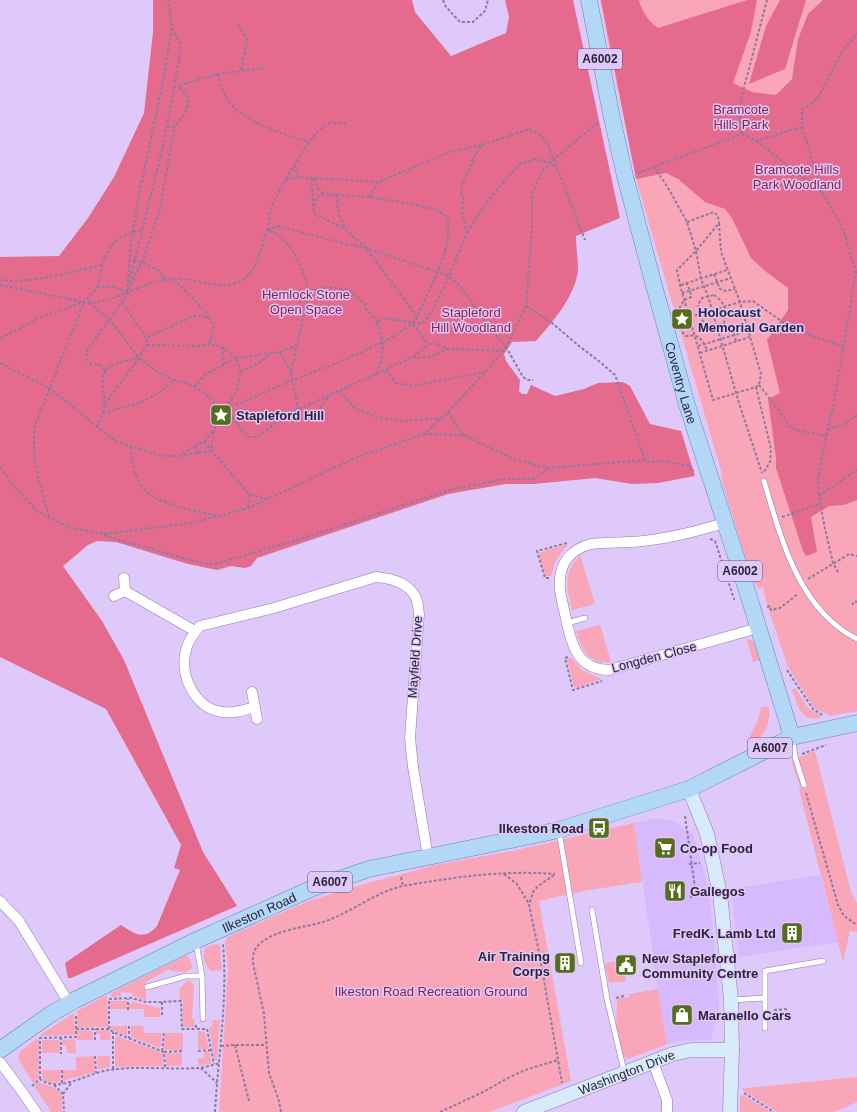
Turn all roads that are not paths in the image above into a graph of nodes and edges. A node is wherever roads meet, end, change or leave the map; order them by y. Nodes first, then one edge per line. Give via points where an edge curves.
1 (589, 0) edge
2 (764, 481) dead end
3 (724, 523) junction
4 (124, 578) dead end
5 (125, 591) junction
6 (114, 596) dead end
7 (585, 618) dead end
8 (567, 623) junction
9 (758, 628) junction
10 (195, 631) junction
11 (857, 639) edge
12 (252, 692) dead end
13 (255, 707) junction
14 (257, 719) dead end
15 (857, 723) edge
16 (792, 737) junction
17 (804, 785) road end
18 (689, 789) junction
19 (559, 830) junction
20 (428, 857) junction
21 (0, 901) edge
22 (592, 910) dead end
23 (196, 941) junction
24 (823, 960) dead end
25 (581, 963) dead end
26 (202, 976) junction
27 (147, 987) dead end
28 (765, 998) junction
29 (731, 1000) junction
30 (69, 1003) junction
31 (203, 1019) road end
32 (765, 1028) dead end
33 (0, 1050) edge
34 (732, 1050) junction
35 (0, 1062) edge
36 (653, 1062) junction
37 (624, 1072) junction
38 (539, 1109) edge
39 (36, 1112) edge
40 (524, 1112) edge
41 (667, 1112) edge
42 (730, 1112) edge

1 - 3 main road, Coventry Lane / A6002 via 627,184 682,390
2 - 11 lane via 785,549 804,586 828,618
3 - 8 street via 663,538 591,544 574,551 563,564 560,578
3 - 9 main road, Coventry Lane / A6002
4 - 5 street
5 - 6 street
5 - 10 street
7 - 8 lane
8 - 9 street, Longden Close via 577,654 587,664 604,670
9 - 16 main road, Coventry Lane / A6002
10 - 13 street via 186,650 184,666 195,696 210,709 220,712 232,713
10 - 20 street, Mayfield Drive via 209,623 274,608 376,577 395,580 406,587 414,595 419,614 410,738
12 - 13 street
13 - 14 street
15 - 16 main road, Ilkeston Road / A6007
16 - 17 lane
16 - 18 main road, Ilkeston Road / A6007
18 - 19 main road, Ilkeston Road / A6007
18 - 29 main road via 707,834 714,860
19 - 20 main road, Ilkeston Road / A6007
19 - 25 lane
20 - 23 main road, Ilkeston Road / A6007 via 369,869 313,888
21 - 30 street via 19,922
22 - 37 lane via 607,999
23 - 26 lane
23 - 30 main road, Ilkeston Road / A6007
24 - 28 lane via 765,971
26 - 27 lane via 186,976
26 - 31 lane
28 - 29 lane
28 - 32 lane
29 - 34 main road
30 - 33 main road, Ilkeston Road / A6007
34 - 36 main road, Washington Drive via 691,1050
34 - 42 main road
35 - 39 street
36 - 37 main road, Washington Drive
36 - 41 street via 667,1100
37 - 38 main road, Washington Drive
38 - 40 main road, Washington Drive

